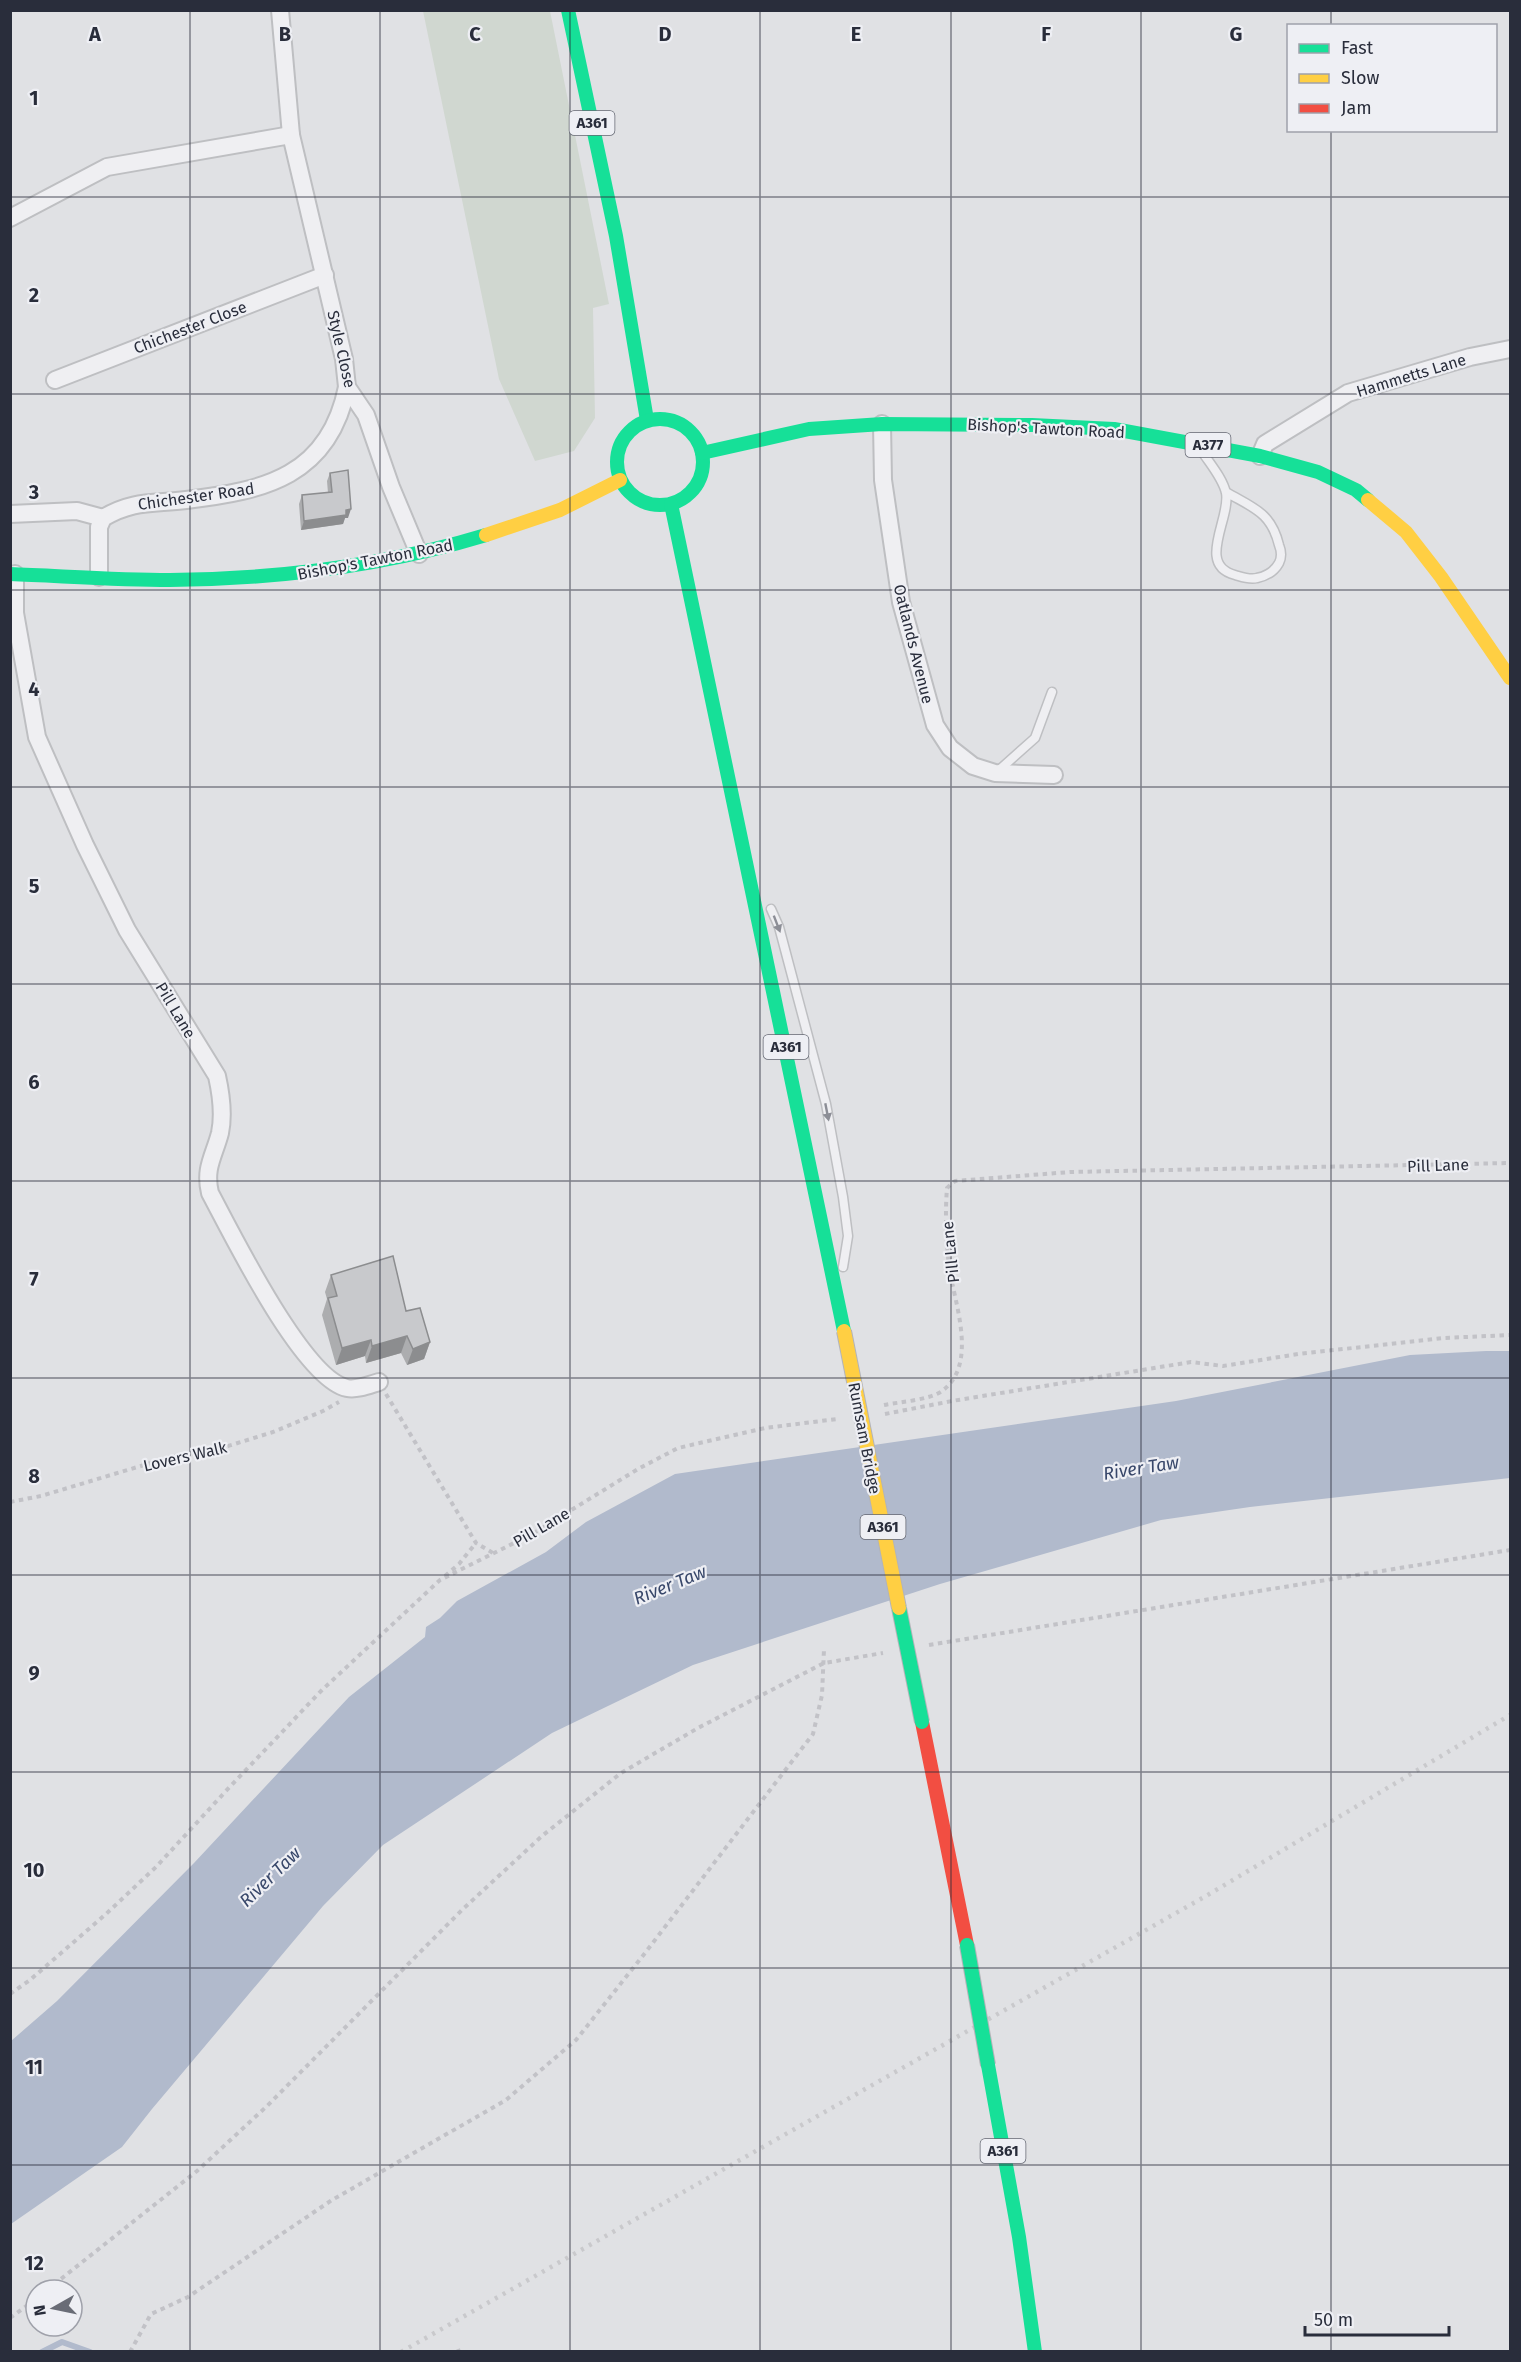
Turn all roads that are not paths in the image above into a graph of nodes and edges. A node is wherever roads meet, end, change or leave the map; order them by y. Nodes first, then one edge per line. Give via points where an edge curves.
1 (280, 10) edge
2 (568, 10) edge
3 (291, 135) junction
4 (10, 218) edge
5 (325, 275) junction
6 (1510, 349) edge
7 (55, 380) dead end
8 (347, 387) junction
9 (647, 420) junction
10 (882, 424) junction
11 (1197, 443) junction
12 (702, 453) junction
13 (1260, 456) junction
14 (620, 480) junction
15 (1226, 492) junction
16 (671, 504) junction
17 (10, 514) edge
18 (103, 518) junction
19 (419, 554) junction
20 (13, 574) edge
21 (99, 577) junction
22 (1510, 678) edge
23 (1052, 692) dead end
24 (995, 773) junction
25 (1054, 775) dead end
26 (745, 851) junction
27 (760, 883) dead end
28 (769, 905) dead end
29 (838, 1303) junction
30 (379, 1382) road end
31 (1035, 2352) edge

1 - 3 street, Style Close
2 - 9 main road, A361 via 616,236
3 - 4 street via 107,166
3 - 5 street, Style Close
5 - 7 street, Chichester Close
5 - 8 street, Style Close
6 - 13 street, Hammetts Lane via 1348,393 1265,444
8 - 18 street, Chichester Road via 338,421 319,451 277,481 244,492 134,504
8 - 19 street, Style Close via 366,415
9 - 12 main road via 662,418 688,429
9 - 14 main road via 624,437 618,451
10 - 11 main road, Bishop's Tawton Road / A377 via 1114,429
10 - 12 main road, Bishop's Tawton Road / A377 via 810,429
10 - 24 street, Oatlands Avenue via 883,480 901,602 935,725 950,748 973,766
11 - 13 main road, Bishop's Tawton Road / A377
11 - 15 lane
12 - 16 main road via 700,479 683,499
13 - 22 main road, Bishop's Tawton Road / A377 via 1318,472 1356,490 1406,532
14 - 16 main road via 636,498 653,504
14 - 19 main road, Bishop's Tawton Road via 561,510
15 - 15 lane via 1273,524 1280,560 1270,573 1252,579 1221,569 1216,552
16 - 26 main road, A361
17 - 18 street via 77,511
18 - 21 street via 99,527
19 - 21 main road, Bishop's Tawton Road via 286,575 167,580
20 - 21 main road, Bishop's Tawton Road
20 - 30 street, Pill Lane via 15,613 37,737 128,930 216,1076 222,1109 207,1178 210,1193 266,1295 320,1370 349,1389
23 - 24 lane via 1035,738
24 - 25 street, Oatlands Avenue
26 - 27 lane
26 - 29 main road, A361
28 -> 29 lane via 779,927 818,1070 843,1197 848,1236
29 - 31 main road, Rumsam Bridge / A361, bridge via 967,1945 1019,2237

